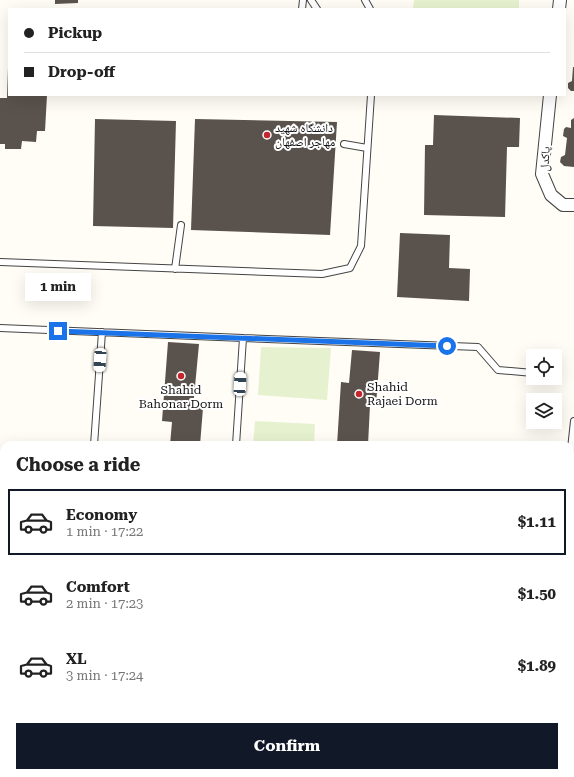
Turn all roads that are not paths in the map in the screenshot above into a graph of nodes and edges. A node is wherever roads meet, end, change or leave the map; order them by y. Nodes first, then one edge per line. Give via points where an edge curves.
1 (371, 96) edge
2 (550, 96) edge
3 (344, 144) dead end
4 (367, 148) junction
5 (574, 206) edge
6 (181, 225) dead end
7 (0, 262) edge
8 (175, 269) junction
9 (0, 328) edge
10 (102, 332) junction
11 (243, 338) junction
12 (526, 372) edge
13 (574, 422) edge
14 (94, 441) edge
15 (236, 441) edge
16 (572, 441) edge

1 - 4 lane
2 - 5 street, پاکدل via 542,174 551,195 563,205
3 - 4 lane
4 - 8 lane via 361,246 350,268 322,274
6 - 8 lane
7 - 8 lane
9 - 10 lane
10 - 11 lane
10 - 14 lane
11 - 12 lane via 478,347 498,370
11 - 15 lane
13 - 16 lane

